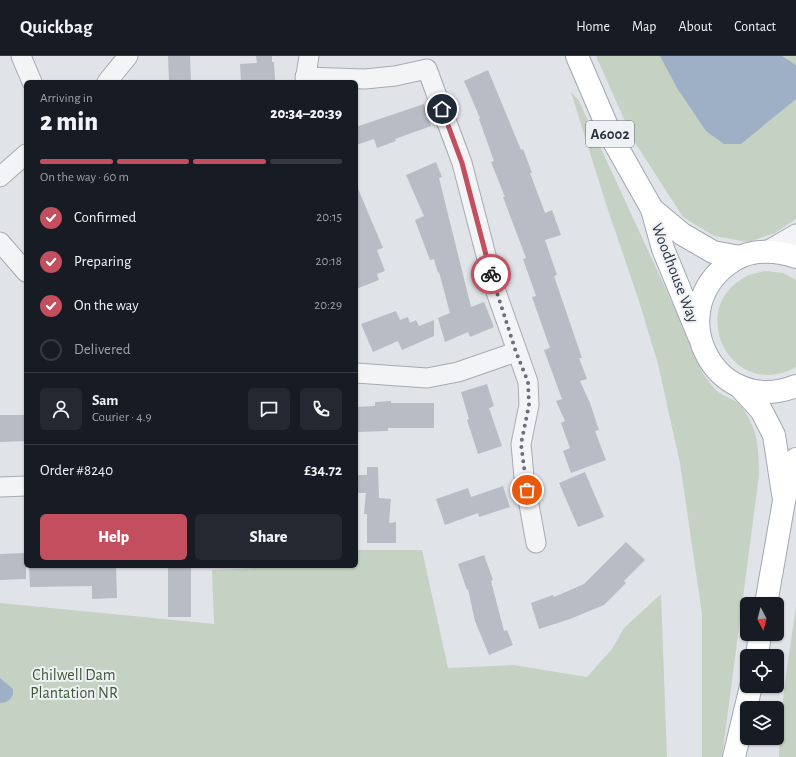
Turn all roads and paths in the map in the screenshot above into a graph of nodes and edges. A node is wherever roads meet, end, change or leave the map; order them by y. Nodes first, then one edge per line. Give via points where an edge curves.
1 (21, 56) edge
2 (128, 56) edge
3 (309, 56) edge
4 (577, 56) edge
5 (305, 79) edge
6 (31, 80) edge
7 (109, 80) edge
8 (24, 156) edge
9 (0, 177) edge
10 (652, 209) junction
11 (796, 234) edge
12 (0, 242) edge
13 (765, 252) junction
14 (740, 257) junction
15 (796, 257) edge
16 (24, 270) edge
17 (699, 336) junction
18 (516, 352) junction
19 (358, 373) edge
20 (739, 386) junction
21 (796, 386) edge
22 (796, 459) edge
23 (24, 486) edge
24 (0, 487) edge
25 (784, 501) junction
26 (536, 543) dead end
27 (767, 597) edge
28 (749, 699) edge
29 (749, 745) edge
30 (734, 757) edge
31 (749, 757) edge

1 - 6 street
2 - 7 street
3 - 5 street
4 - 10 main road, Woodhouse Way / A6002 via 613,140
5 - 18 street via 365,79 427,69 462,163 494,286
8 - 9 street
10 - 14 main road, Woodhouse Way / A6002 via 682,234 713,252
10 - 17 main road, Woodhouse Way / A6002 via 663,249
11 - 13 street
12 - 16 street
13 - 14 main road, A6002
13 - 15 main road, A6002
14 - 17 main road, A6002 via 723,267 703,295 698,315
17 - 20 main road, A6002 via 708,359 716,370
18 - 19 street via 458,372 427,378
18 - 26 street via 528,382 529,405 521,444
20 - 21 main road, A6002 via 757,392 772,392
20 - 25 main road, A6002 via 761,410 774,435
22 - 25 main road, A6002
23 - 24 street
25 - 27 main road, A6002
28 - 30 main road
29 - 31 main road

